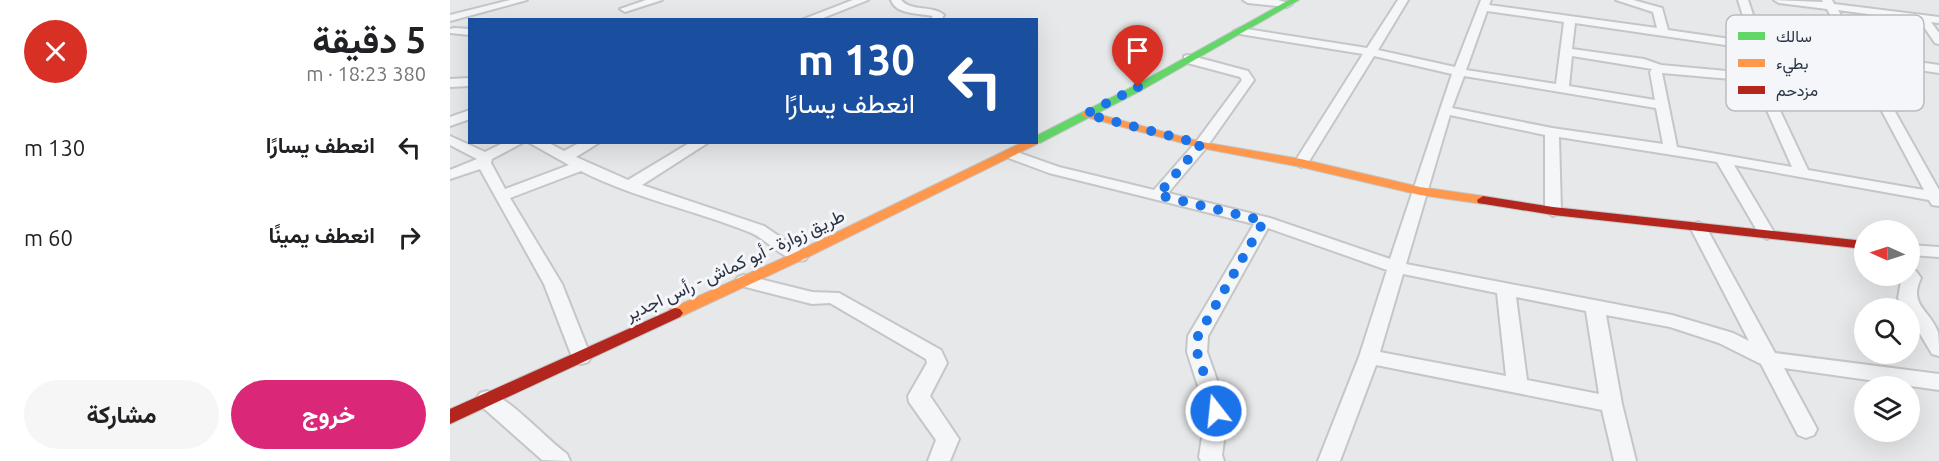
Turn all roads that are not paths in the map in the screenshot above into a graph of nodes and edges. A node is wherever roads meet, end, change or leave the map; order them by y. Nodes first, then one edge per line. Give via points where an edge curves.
1 (474, 0) edge
2 (522, 0) edge
3 (657, 0) edge
4 (863, 0) edge
5 (896, 0) edge
6 (1248, 0) edge
7 (1403, 0) edge
8 (1621, 0) edge
9 (1743, 0) edge
10 (1779, 0) edge
11 (1291, 2) edge
12 (1652, 3) edge
13 (1829, 3) edge
14 (1485, 4) edge
15 (623, 5) edge
16 (485, 9) junction
17 (1748, 15) edge
18 (1904, 15) edge
19 (450, 18) edge
20 (812, 18) edge
21 (937, 18) edge
22 (1924, 18) edge
23 (1570, 19) junction
24 (1924, 19) edge
25 (1939, 20) edge
26 (451, 31) edge
27 (1240, 31) junction
28 (468, 32) edge
29 (1663, 32) junction
30 (1726, 41) edge
31 (1939, 41) edge
32 (1371, 52) junction
33 (1566, 52) junction
34 (1188, 59) junction
35 (1924, 67) edge
36 (1660, 68) junction
37 (1939, 69) edge
38 (1459, 72) junction
39 (1726, 75) edge
40 (468, 82) edge
41 (450, 83) edge
42 (1562, 89) junction
43 (1662, 105) junction
44 (1445, 110) junction
45 (1774, 111) edge
46 (1888, 111) edge
47 (1086, 114) junction
48 (468, 115) edge
49 (450, 122) edge
50 (1552, 132) junction
51 (1038, 139) edge
52 (450, 140) edge
53 (513, 144) edge
54 (539, 144) edge
55 (589, 144) edge
56 (699, 144) edge
57 (1029, 144) edge
58 (1201, 144) junction
59 (1671, 150) junction
60 (1011, 154) junction
61 (564, 157) junction
62 (485, 160) junction
63 (1723, 160) junction
64 (1301, 163) junction
65 (580, 166) junction
66 (1921, 172) junction
67 (1803, 173) junction
68 (450, 175) edge
69 (1939, 175) edge
70 (629, 186) junction
71 (1420, 191) junction
72 (1158, 195) junction
73 (501, 196) junction
74 (1938, 199) edge
75 (1553, 211) junction
76 (1264, 221) junction
77 (1698, 227) junction
78 (1767, 234) junction
79 (1854, 244) edge
80 (1920, 251) edge
81 (1939, 252) edge
82 (799, 256) junction
83 (1399, 268) junction
84 (744, 281) junction
85 (1908, 286) edge
86 (1506, 290) junction
87 (1595, 307) junction
88 (1939, 349) edge
89 (580, 357) junction
90 (1369, 357) junction
91 (1769, 359) junction
92 (1939, 372) edge
93 (1939, 380) edge
94 (1517, 386) junction
95 (487, 399) junction
96 (1611, 404) junction
97 (450, 417) edge
98 (1806, 429) dead end
99 (559, 461) edge
100 (939, 461) edge
101 (1213, 461) edge
102 (1329, 461) edge
103 (1625, 461) edge

1 - 16 street
2 - 16 street
3 - 15 street
4 - 20 street
5 - 21 street via 904,8 935,13
6 - 11 street
7 - 32 street
8 - 12 street
9 - 17 street
10 - 13 street
11 - 27 main road, طريق زوارة - أبو كماش - رأس اجدير
12 - 29 street via 1658,10
13 - 18 street
14 - 23 street
14 - 38 street
16 - 19 street
22 - 25 street
23 - 29 street
23 - 33 street
24 - 31 street
26 - 28 street
27 - 32 street
27 - 34 main road, طريق زوارة - أبو كماش - رأس اجدير
29 - 30 street
32 - 38 street
32 - 64 street
33 - 36 street
33 - 42 street
34 - 47 main road, طريق زوارة - أبو كماش - رأس اجدير
34 - 58 street via 1244,74 1248,80
35 - 37 street
36 - 39 street
36 - 43 street via 1656,72
38 - 42 street
38 - 44 street
40 - 41 street
42 - 43 street
43 - 59 street
44 - 50 street
44 - 71 street
45 - 67 street
46 - 66 street
47 - 51 main road, طريق زوارة - أبو كماش - رأس اجدير
47 - 58 main road
48 - 49 street
50 - 59 street
50 - 75 street
52 - 62 street
53 - 62 street
54 - 61 street
55 - 61 street
56 - 70 street
57 - 60 main road, طريق زوارة - أبو كماش - رأس اجدير
58 - 64 main road
58 - 72 street
59 - 63 street
60 - 72 street via 1054,170
60 - 82 main road, طريق زوارة - أبو كماش - رأس اجدير
61 - 65 street
62 - 68 street
62 - 73 street
63 - 67 street
63 - 78 street
64 - 71 main road
65 - 70 street
65 - 73 street
66 - 69 street
66 - 74 street
67 - 74 street
70 - 82 street via 759,229
71 - 75 main road
71 - 83 street
72 - 76 street
73 - 89 street via 553,284
75 - 77 main road
76 - 83 street
76 - 101 street via 1198,336 1197,352 1216,411 1210,457
77 - 78 main road
77 - 91 street
78 - 79 main road
80 - 81 street
82 - 84 main road, طريق زوارة - أبو كماش - رأس اجدير
83 - 86 street
83 - 90 street
84 - 89 main road, طريق زوارة - أبو كماش - رأس اجدير
84 - 100 street via 812,298 833,297 934,356 937,363 919,396 948,439
85 - 88 street via 1907,298
86 - 87 street
86 - 94 street
87 - 91 street via 1672,321 1716,335
87 - 96 street
89 - 95 main road, طريق زوارة - أبو كماش - رأس اجدير
90 - 94 street
90 - 102 street
91 - 93 street
91 - 98 street
92 - 93 street
94 - 96 street
95 - 97 main road, طريق زوارة - أبو كماش - رأس اجدير
95 - 99 street
96 - 103 street

